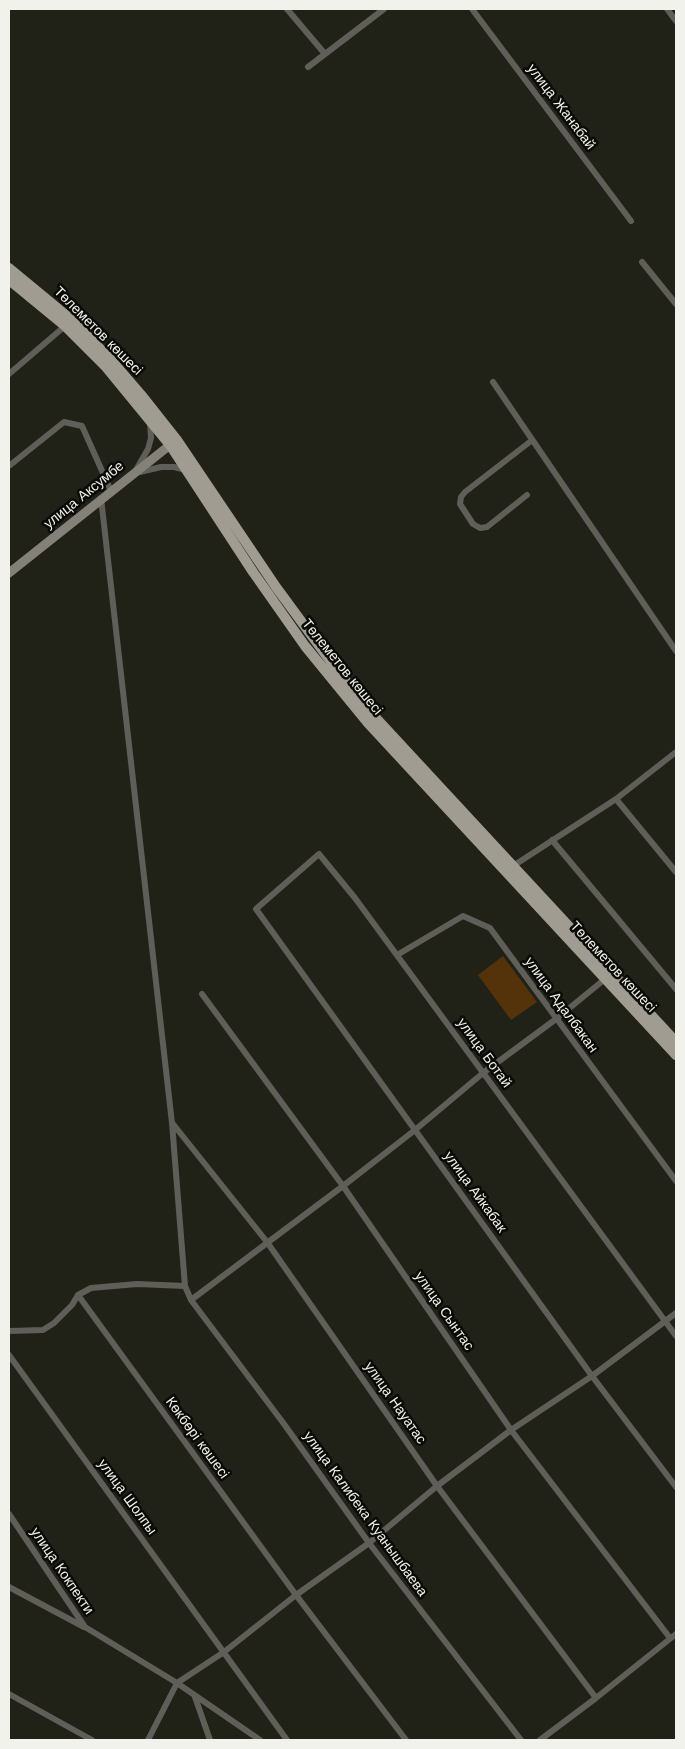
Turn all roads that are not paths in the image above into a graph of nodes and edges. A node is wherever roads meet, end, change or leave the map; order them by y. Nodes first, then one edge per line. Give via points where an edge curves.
1 (287, 9) edge
2 (382, 9) edge
3 (472, 9) edge
4 (667, 9) edge
5 (676, 21) edge
6 (325, 54) junction
7 (308, 67) dead end
8 (631, 221) dead end
9 (642, 262) dead end
10 (9, 268) edge
11 (9, 280) edge
12 (676, 304) edge
13 (65, 326) junction
14 (9, 374) edge
15 (493, 382) dead end
16 (150, 420) junction
17 (531, 441) junction
18 (174, 442) junction
19 (9, 466) edge
20 (188, 471) junction
21 (134, 473) junction
22 (111, 491) junction
23 (527, 495) dead end
24 (101, 498) junction
25 (9, 573) edge
26 (676, 651) edge
27 (676, 752) edge
28 (616, 799) junction
29 (552, 840) junction
30 (513, 866) junction
31 (676, 872) edge
32 (256, 909) joint
33 (397, 955) junction
34 (606, 979) junction
35 (676, 989) edge
36 (202, 994) dead end
37 (556, 1019) junction
38 (649, 1020) junction
39 (676, 1042) edge
40 (676, 1055) edge
41 (483, 1072) junction
42 (172, 1123) junction
43 (415, 1130) junction
44 (676, 1181) edge
45 (343, 1186) junction
46 (267, 1242) junction
47 (185, 1286) junction
48 (78, 1295) junction
49 (191, 1300) junction
50 (676, 1313) edge
51 (666, 1321) junction
52 (9, 1331) edge
53 (676, 1336) edge
54 (9, 1356) edge
55 (592, 1376) junction
56 (510, 1430) junction
57 (437, 1486) junction
58 (676, 1487) edge
59 (9, 1514) edge
60 (369, 1543) junction
61 (9, 1587) edge
62 (296, 1595) junction
63 (85, 1627) junction
64 (673, 1636) edge
65 (224, 1652) junction
66 (177, 1683) junction
67 (9, 1694) edge
68 (195, 1697) junction
69 (596, 1698) junction
70 (92, 1740) edge
71 (148, 1740) edge
72 (210, 1740) edge
73 (260, 1740) edge
74 (287, 1740) edge
75 (406, 1740) edge
76 (521, 1740) edge
77 (540, 1740) edge

1 - 6 street
2 - 6 street
3 - 8 street, улица Жанабай
4 - 5 street
6 - 7 street
9 - 12 street
10 - 18 main road, Төлеметов көшесі via 72,320 112,361
11 - 13 main road, Төлеметов көшесі
13 - 14 street
13 - 16 main road, Төлеметов көшесі via 106,367
15 - 17 street
16 - 18 main road, Төлеметов көшесі
16 - 21 street via 148,449
17 - 23 street via 465,492 460,504 473,524 480,528 487,527
17 - 26 street
18 - 20 main road, Төлеметов көшесі
18 - 21 main road, улица Аксумбе
18 - 30 main road, Төлеметов көшесі via 337,670 380,723
19 - 22 street via 64,422 82,426
20 - 21 street via 161,467
20 - 34 main road, Төлеметов көшесі via 305,646 368,723
21 - 22 main road, улица Аксумбе
22 - 24 main road, улица Аксумбе
24 - 25 main road, улица Аксумбе
24 - 42 street, улица Калибека Куанышбаева
27 - 28 street
28 - 29 street
28 - 31 street
29 - 30 street
29 - 35 street
30 - 38 main road, Төлеметов көшесі
32 - 33 street, улица Ботай via 319,854
32 - 43 street, улица Айкабак
33 - 37 street, улица Адалбакан via 463,916 490,928
33 - 41 street, улица Ботай
34 - 37 street
34 - 38 main road, Төлеметов көшесі
36 - 45 street, улица Сынтас
37 - 41 street
37 - 44 street, улица Адалбакан
38 - 39 main road, Төлеметов көшесі
38 - 40 main road, Төлеметов көшесі
41 - 43 street
41 - 51 street, улица Ботай
42 - 46 street, улица Науатас
42 - 47 street, улица Калибека Куанышбаева
43 - 45 street
43 - 55 street, улица Айкабак
45 - 46 street
45 - 56 street, улица Сынтас
46 - 49 street
46 - 57 street, улица Науатас
47 - 48 street via 106,1286 91,1288
47 - 49 street, улица Калибека Куанышбаева
48 - 52 street via 54,1323 43,1330
48 - 62 street, Көкбөрі көшесі
49 - 60 street, улица Калибека Куанышбаева
50 - 51 street
51 - 53 street, улица Ботай
51 - 55 street
54 - 65 street, улица Шолпы
55 - 56 street
55 - 58 street, улица Айкабак
56 - 57 street
56 - 64 street, улица Сынтас
57 - 60 street
57 - 69 street, улица Науатас
59 - 63 street, улица Кокпекти
60 - 62 street
60 - 76 street, улица Калибека Куанышбаева
61 - 63 street
62 - 65 street
62 - 75 street, Көкбөрі көшесі
63 - 66 street, улица Кокпекти
64 - 69 street
65 - 66 street
65 - 74 street, улица Шолпы
66 - 68 street, улица Кокпекти
66 - 71 street
67 - 70 street
68 - 72 street
68 - 73 street, улица Кокпекти
69 - 77 street

